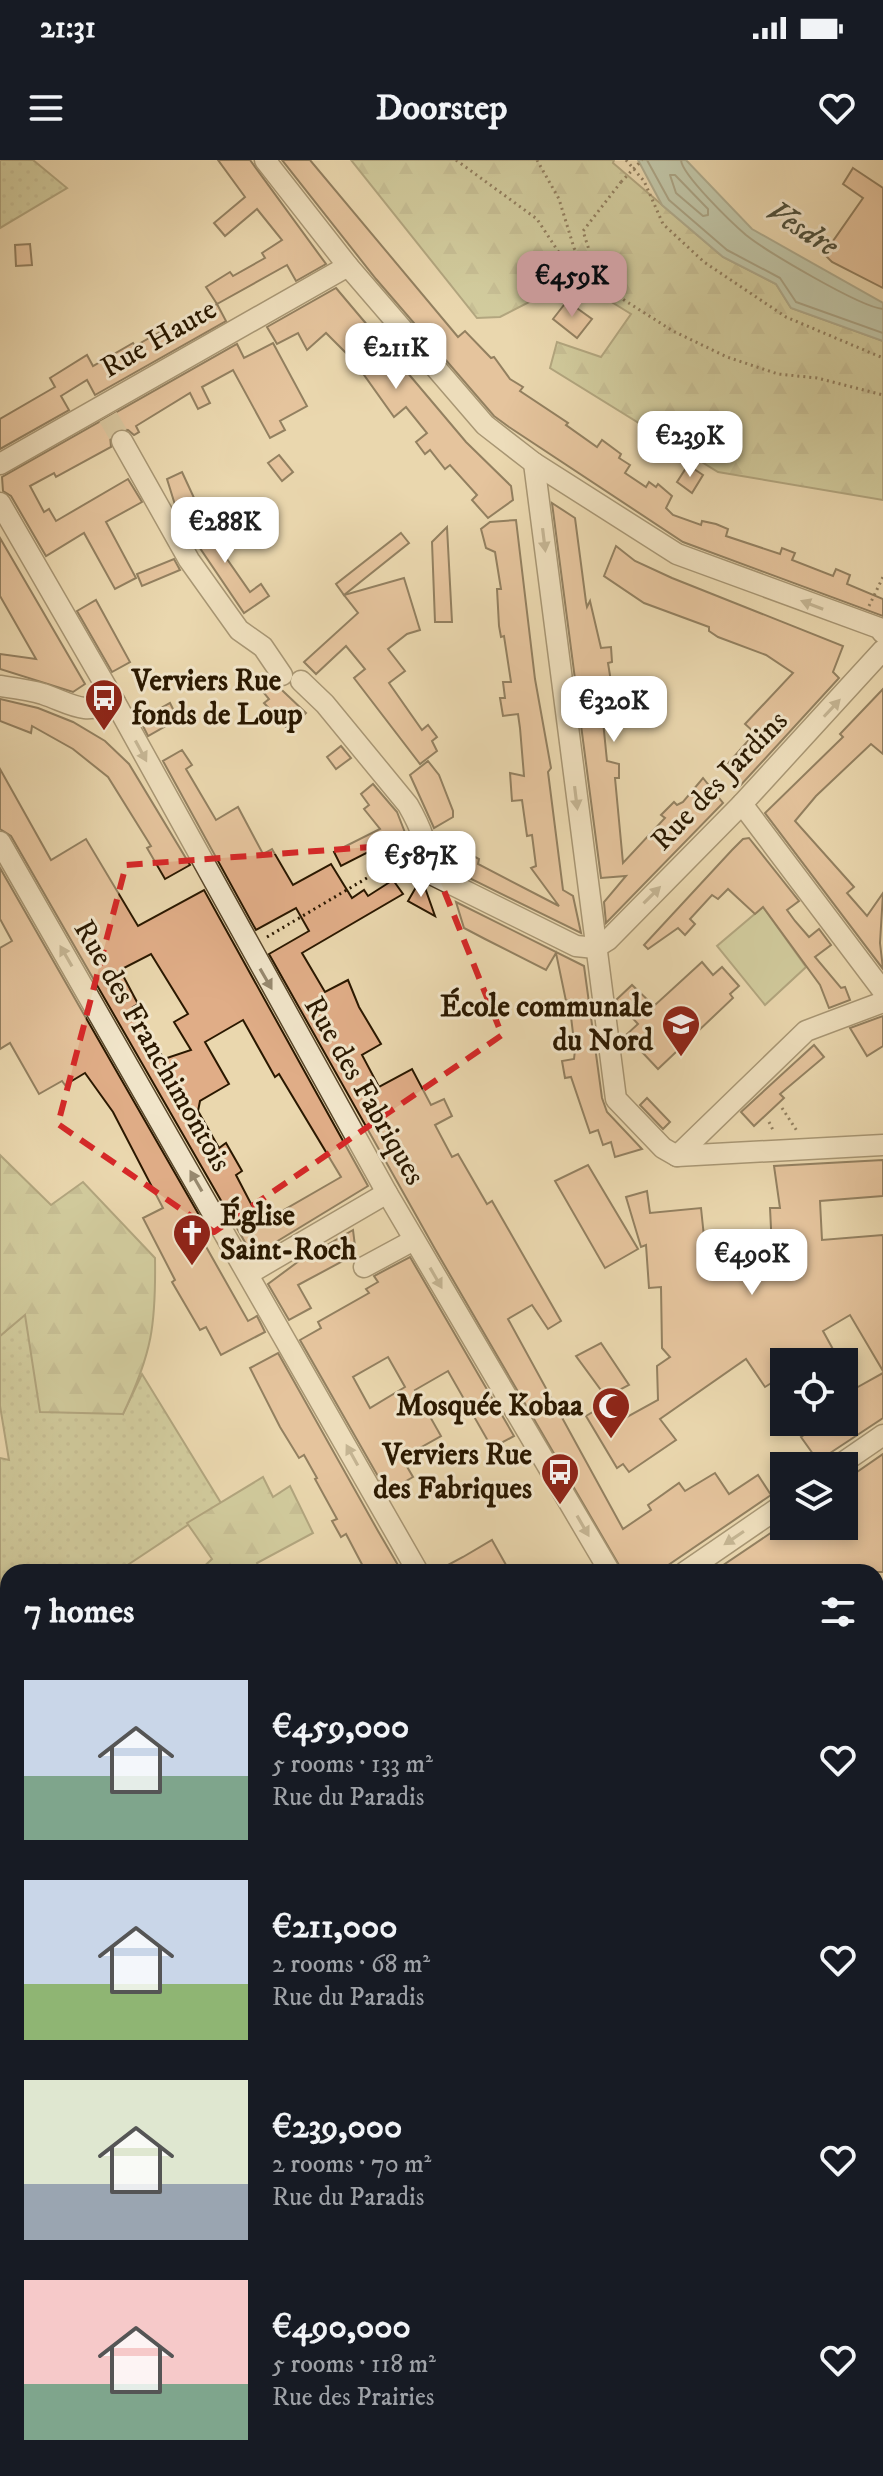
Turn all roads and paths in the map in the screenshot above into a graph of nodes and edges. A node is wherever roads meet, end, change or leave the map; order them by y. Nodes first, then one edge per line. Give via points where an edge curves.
1 (265, 160) edge
2 (456, 160) edge
3 (537, 160) edge
4 (626, 160) edge
5 (642, 160) edge
6 (348, 266) junction
7 (598, 281) junction
8 (883, 358) edge
9 (883, 395) edge
10 (122, 441) tunnel mouth
11 (534, 463) junction
12 (0, 464) edge
13 (0, 503) edge
14 (883, 577) edge
15 (861, 624) junction
16 (883, 633) edge
17 (883, 650) edge
18 (0, 686) edge
19 (115, 702) junction
20 (742, 804) junction
21 (0, 842) edge
22 (427, 872) junction
23 (248, 948) junction
24 (596, 958) junction
25 (883, 991) edge
26 (883, 1002) edge
27 (782, 1108) dead end
28 (769, 1122) dead end
29 (800, 1135) dead end
30 (777, 1138) dead end
31 (883, 1145) edge
32 (677, 1156) junction
33 (387, 1193) junction
34 (414, 1240) junction
35 (364, 1267) dead end
36 (250, 1273) junction
37 (883, 1435) edge
38 (858, 1452) edge
39 (770, 1514) edge
40 (414, 1564) edge
41 (605, 1564) edge
42 (697, 1564) edge

1 - 6 street
2 - 7 path via 537,219 583,280 592,285
3 - 7 path via 559,199 574,248
4 - 8 path via 644,181 663,224 704,262 786,317
5 - 7 path, bridge via 583,231 604,274
6 - 11 street via 466,407
6 - 12 street, Rue Haute via 105,412
7 - 9 path via 673,331 727,357 778,374
10 - 22 street via 206,585 239,630 325,704 408,805 429,857
15 -> 11 street via 677,554
11 -> 24 street
13 - 19 street, Rue des Fabriques
14 - 15 path
15 - 16 street
20 -> 17 street, Rue des Jardins
18 - 19 street via 77,708 94,710
19 -> 23 street, Rue des Fabriques
24 -> 20 street, Rue des Jardins
20 - 25 street
36 -> 21 street, Rue des Franchimontois
22 - 23 path via 389,865
22 - 24 street
23 -> 33 street, Rue des Fabriques
24 - 32 street via 616,1099
26 - 32 street via 806,1031
27 - 29 path
28 - 30 path
31 - 32 street
33 - 34 street, Rue des Fabriques
33 - 36 street
34 - 35 street
34 -> 41 street, Rue des Fabriques
40 -> 36 street, Rue des Franchimontois
37 - 38 street
39 -> 42 street

